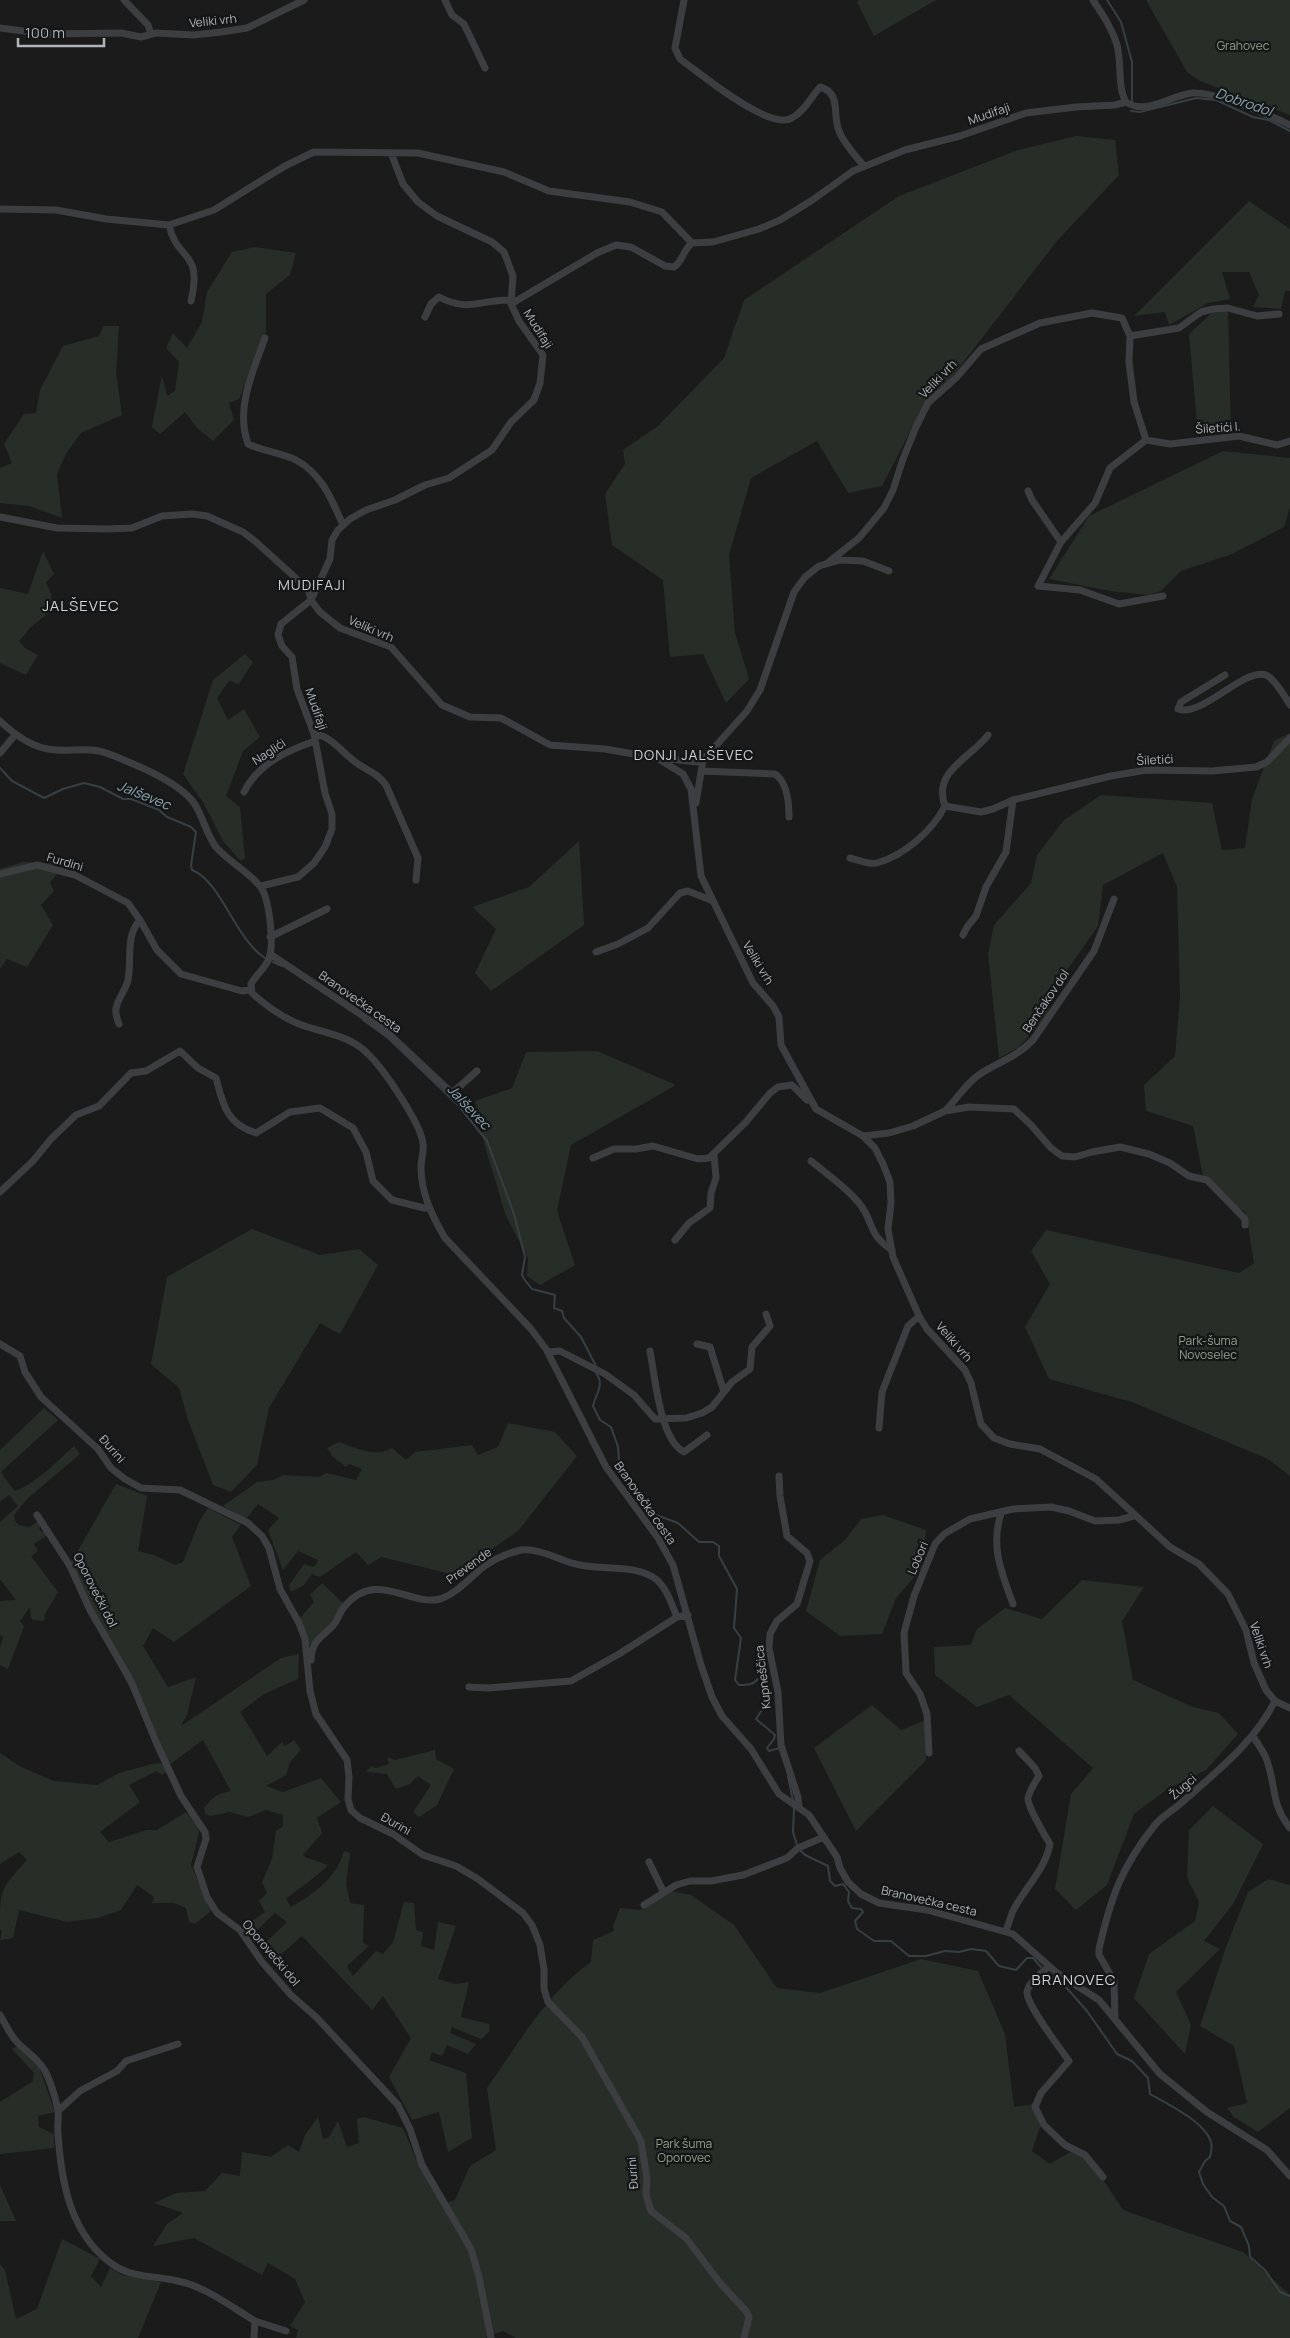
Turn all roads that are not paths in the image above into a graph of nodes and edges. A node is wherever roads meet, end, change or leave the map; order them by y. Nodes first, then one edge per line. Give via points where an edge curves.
1 (124, 0) edge
2 (304, 0) edge
3 (445, 0) edge
4 (684, 0) edge
5 (1093, 0) edge
6 (0, 28) edge
7 (150, 34) junction
8 (485, 68) dead end
9 (1126, 102) junction
10 (1290, 125) edge
11 (391, 153) junction
12 (864, 166) junction
13 (0, 209) edge
14 (169, 225) junction
15 (692, 242) junction
16 (191, 301) dead end
17 (512, 302) junction
18 (1279, 314) dead end
19 (425, 317) dead end
20 (1130, 336) junction
21 (265, 338) dead end
22 (1146, 440) junction
23 (1290, 441) edge
24 (1028, 491) dead end
25 (0, 518) edge
26 (343, 525) junction
27 (1061, 542) junction
28 (826, 564) junction
29 (889, 571) dead end
30 (1163, 596) dead end
31 (311, 600) junction
32 (1225, 675) dead end
33 (1290, 705) edge
34 (0, 721) edge
35 (15, 735) junction
36 (988, 735) dead end
37 (314, 738) junction
38 (1290, 738) edge
39 (0, 753) edge
40 (657, 758) junction
41 (702, 760) junction
42 (701, 771) junction
43 (244, 792) dead end
44 (1012, 800) junction
45 (945, 806) junction
46 (694, 815) junction
47 (790, 817) dead end
48 (850, 858) dead end
49 (0, 874) edge
50 (416, 880) dead end
51 (261, 886) junction
52 (1114, 899) dead end
53 (714, 901) junction
54 (327, 909) dead end
55 (140, 920) junction
56 (963, 935) dead end
57 (270, 938) junction
58 (596, 952) dead end
59 (269, 958) junction
60 (250, 990) junction
61 (119, 1024) dead end
62 (476, 1071) dead end
63 (816, 1109) junction
64 (945, 1111) junction
65 (863, 1136) junction
66 (714, 1154) junction
67 (594, 1158) dead end
68 (811, 1161) dead end
69 (0, 1192) edge
70 (429, 1207) junction
71 (1245, 1225) dead end
72 (675, 1240) dead end
73 (892, 1250) junction
74 (766, 1314) dead end
75 (919, 1316) junction
76 (0, 1344) edge
77 (697, 1344) dead end
78 (650, 1351) dead end
79 (548, 1352) junction
80 (724, 1392) junction
81 (663, 1420) junction
82 (879, 1428) dead end
83 (707, 1435) dead end
84 (779, 1476) dead end
85 (1001, 1514) junction
86 (37, 1515) dead end
87 (1134, 1516) junction
88 (1013, 1604) dead end
89 (688, 1615) junction
90 (676, 1617) junction
91 (469, 1687) dead end
92 (311, 1695) junction
93 (1276, 1701) junction
94 (1290, 1708) edge
95 (1253, 1736) junction
96 (1019, 1751) dead end
97 (929, 1752) dead end
98 (796, 1805) junction
99 (1290, 1828) edge
100 (824, 1837) junction
101 (649, 1862) dead end
102 (664, 1891) junction
103 (644, 1905) dead end
104 (1006, 1931) junction
105 (1049, 1966) junction
106 (0, 2015) edge
107 (1115, 2020) junction
108 (178, 2044) dead end
109 (58, 2111) junction
110 (1290, 2176) edge
111 (1104, 2177) dead end
112 (254, 2321) junction
113 (286, 2331) dead end
114 (254, 2338) edge
115 (491, 2338) edge
116 (744, 2338) edge

1 - 7 street via 148,25
2 - 7 street, Veliki vrh via 241,30 194,35
3 - 8 street via 452,15 464,24
4 - 12 street via 675,48 680,59 753,109 776,120 791,119 820,87 825,88 836,104 838,130
5 - 9 street via 1117,45 1122,93
6 - 7 street, Veliki vrh via 63,35 88,32 141,37
9 - 10 street, Mudifaji via 1131,106 1142,106 1192,93 1213,94
9 - 12 street, Mudifaji via 1026,113
11 - 14 street via 314,152 214,210
11 - 15 street via 418,153 460,161 504,172 549,191 630,202 662,212
11 - 17 street, Mudifaji via 403,184 418,202 437,216 492,242 504,252 513,276
12 - 15 street, Mudifaji via 773,223 724,240
13 - 14 street via 56,210
14 - 16 street via 172,237 192,260 195,270
15 - 17 street, Mudifaji via 685,248 680,263 674,267 665,266 631,247 616,245
17 - 19 street, Mudifaji via 498,299 463,306 439,297 431,304
17 - 26 street, Mudifaji via 519,321 543,355 540,383 534,400 511,422 492,450 473,464 449,478 366,510
18 - 20 street via 1257,316 1228,308 1213,309 1201,312 1180,328
20 - 22 street via 1134,402
20 - 28 street, Veliki vrh via 1122,318 1092,313 1040,323 981,349 928,403 884,508 859,538
21 - 26 street via 246,392 244,434 248,444 295,460 312,472 325,486
22 - 23 street, Šiletići I. via 1170,444 1239,436 1277,445
22 - 27 street via 1110,468 1095,503
24 - 27 street
25 - 31 street, Veliki vrh via 58,528 107,529 132,528 162,516 207,516 243,532 256,542 298,580 309,592
26 - 31 street, Mudifaji via 332,540 330,559
27 - 30 street via 1038,586 1080,590 1119,604
28 - 29 street, Veliki vrh via 840,560 863,561
28 - 41 street, Veliki vrh via 805,577 794,592 760,690 747,711
31 - 37 street, Mudifaji via 281,624 278,635 282,646 292,657 297,689
31 - 40 street, Veliki vrh via 340,628 392,647 435,699 456,713 500,718 550,745 605,749
32 - 33 street via 1180,702 1178,709 1196,707 1259,675 1266,675
34 - 35 street
35 - 39 street
35 - 51 street via 38,747 56,750 80,748 107,753 172,784 195,805 217,848
36 - 45 street via 946,778 941,789
37 - 43 street, Naglići via 258,771
37 - 50 street via 319,734 380,777 386,785 418,858
37 - 51 street, Mudifaji via 332,814 332,829 314,863 298,877
38 - 44 street, Šiletići via 1267,762 1256,768 1147,770
40 - 41 street, Veliki vrh
40 - 46 street, Veliki vrh via 688,780
41 - 42 street, Veliki vrh
42 - 46 street, Veliki vrh
42 - 47 street via 775,774 780,777 788,798
44 - 45 street, Šiletići via 981,812
44 - 56 street via 1006,852 986,887 976,916
45 - 48 street via 930,829 899,853 875,864
46 - 53 street, Veliki vrh via 699,869
49 - 55 street, Furdini via 37,866 75,875 128,903
51 - 57 street via 266,898
52 - 64 street, Benčakov dol via 1094,951 1034,1040 1022,1052 972,1081
53 - 58 street via 688,891 680,893 648,928
53 - 63 street, Veliki vrh via 754,983 779,1017 781,1045
54 - 57 street
55 - 60 street, Furdini via 157,950 181,974 242,991
55 - 61 street via 134,926 128,979 116,1007
57 - 59 street
59 - 60 street
59 - 62 street, Branovečka cesta via 387,1032 452,1093
60 - 70 street, Branovečka cesta via 281,1015 355,1043 369,1054 420,1132 423,1144 422,1183
63 - 65 street, Veliki vrh
63 - 66 street via 792,1085 778,1087
64 - 65 street via 913,1126
64 - 71 street via 969,1107 1014,1109 1050,1148 1062,1156 1076,1157 1120,1147 1149,1154 1170,1162 1189,1176 1207,1180 1245,1219
65 - 73 street, Veliki vrh via 875,1148 890,1182 888,1229
66 - 67 street via 698,1159 653,1146 614,1149
66 - 72 street via 716,1178 710,1208 689,1223
68 - 73 street via 857,1200 877,1240
69 - 70 street via 76,1115 99,1106 131,1073 146,1071 180,1051 198,1068 216,1078 224,1109 244,1129 256,1133 290,1112 320,1108 353,1128 366,1152 373,1181 392,1200
70 - 79 street, Branovečka cesta via 445,1238 531,1329
73 - 75 street, Veliki vrh
74 - 80 street via 770,1326 752,1347 750,1369
75 - 82 street via 908,1326 882,1392
75 - 87 street, Veliki vrh via 964,1370 984,1430 1010,1444 1040,1450 1096,1479
76 - 92 street, Đurini via 20,1356 25,1372 41,1397 98,1449 111,1468 125,1479 140,1488 180,1490 248,1523 262,1536 269,1548 280,1589 305,1639
77 - 80 street via 710,1347
78 - 81 street
79 - 81 street via 560,1351 605,1374 634,1395 655,1419
79 - 89 street, Branovečka cesta via 606,1467 662,1545 678,1578
80 - 81 street via 712,1407 702,1413
81 - 83 street via 673,1443 684,1452
84 - 98 street, Kupneščica via 787,1536 807,1553 810,1561 797,1604 777,1621 770,1634 768,1648 778,1692 781,1745 798,1797
85 - 87 street, Lobori via 1013,1509 1051,1507 1095,1521
85 - 88 street via 996,1534 998,1553 1001,1575
85 - 97 street, Lobori via 970,1519 944,1534 935,1544 907,1617 904,1641 906,1673 920,1694 927,1714
86 - 115 street, Oporovečki dol via 70,1566 90,1610 131,1681 181,1796 205,1832 206,1839 197,1867 207,1896 217,1913 240,1930 291,1995 317,2018 398,2105 422,2165 471,2249
87 - 93 street, Veliki vrh via 1170,1547 1199,1564 1228,1594 1246,1630 1254,1663 1266,1690
89 - 90 street
89 - 98 street, Branovečka cesta via 701,1665 722,1716 751,1749 779,1794
90 - 91 street via 571,1681
90 - 92 street, Prevende via 664,1589 657,1580 644,1574 573,1564 520,1550 487,1564 442,1598 428,1601 382,1589 357,1596 313,1646
92 - 116 street, Đurini via 316,1714 347,1760 351,1810 423,1855 456,1866 478,1879 523,1913 532,1924 540,1945 548,2002 582,2037 641,2142 647,2206 686,2238 720,2284 746,2311 749,2317
93 - 94 street, Veliki vrh
93 - 95 street, Žugci
95 - 99 street via 1268,1761 1274,1799
95 - 107 street, Žugci via 1222,1768 1160,1820 1130,1857 1107,1912 1098,1955 1114,1981
96 - 104 street via 1039,1776 1028,1798 1029,1806 1050,1844
98 - 100 street, Branovečka cesta via 809,1815
100 - 102 street via 798,1848 787,1858 743,1874 711,1881 690,1881
100 - 104 street, Branovečka cesta via 848,1882 861,1894 879,1903 927,1910
101 - 102 street
102 - 103 street
104 - 105 street, Branovečka cesta via 1020,1939
105 - 107 street, Branovečka cesta via 1099,2000
105 - 111 street via 1027,1994 1036,2014 1069,2061 1041,2093 1035,2107 1044,2124 1065,2145 1085,2155
106 - 109 street via 15,2040 39,2062 48,2077
107 - 110 street, Branovečka cesta via 1160,2074 1208,2112 1267,2150
108 - 109 street via 126,2061 117,2071 80,2091
109 - 112 street via 58,2132 70,2206 92,2247 127,2272 178,2281 208,2292
112 - 113 street
112 - 114 street

